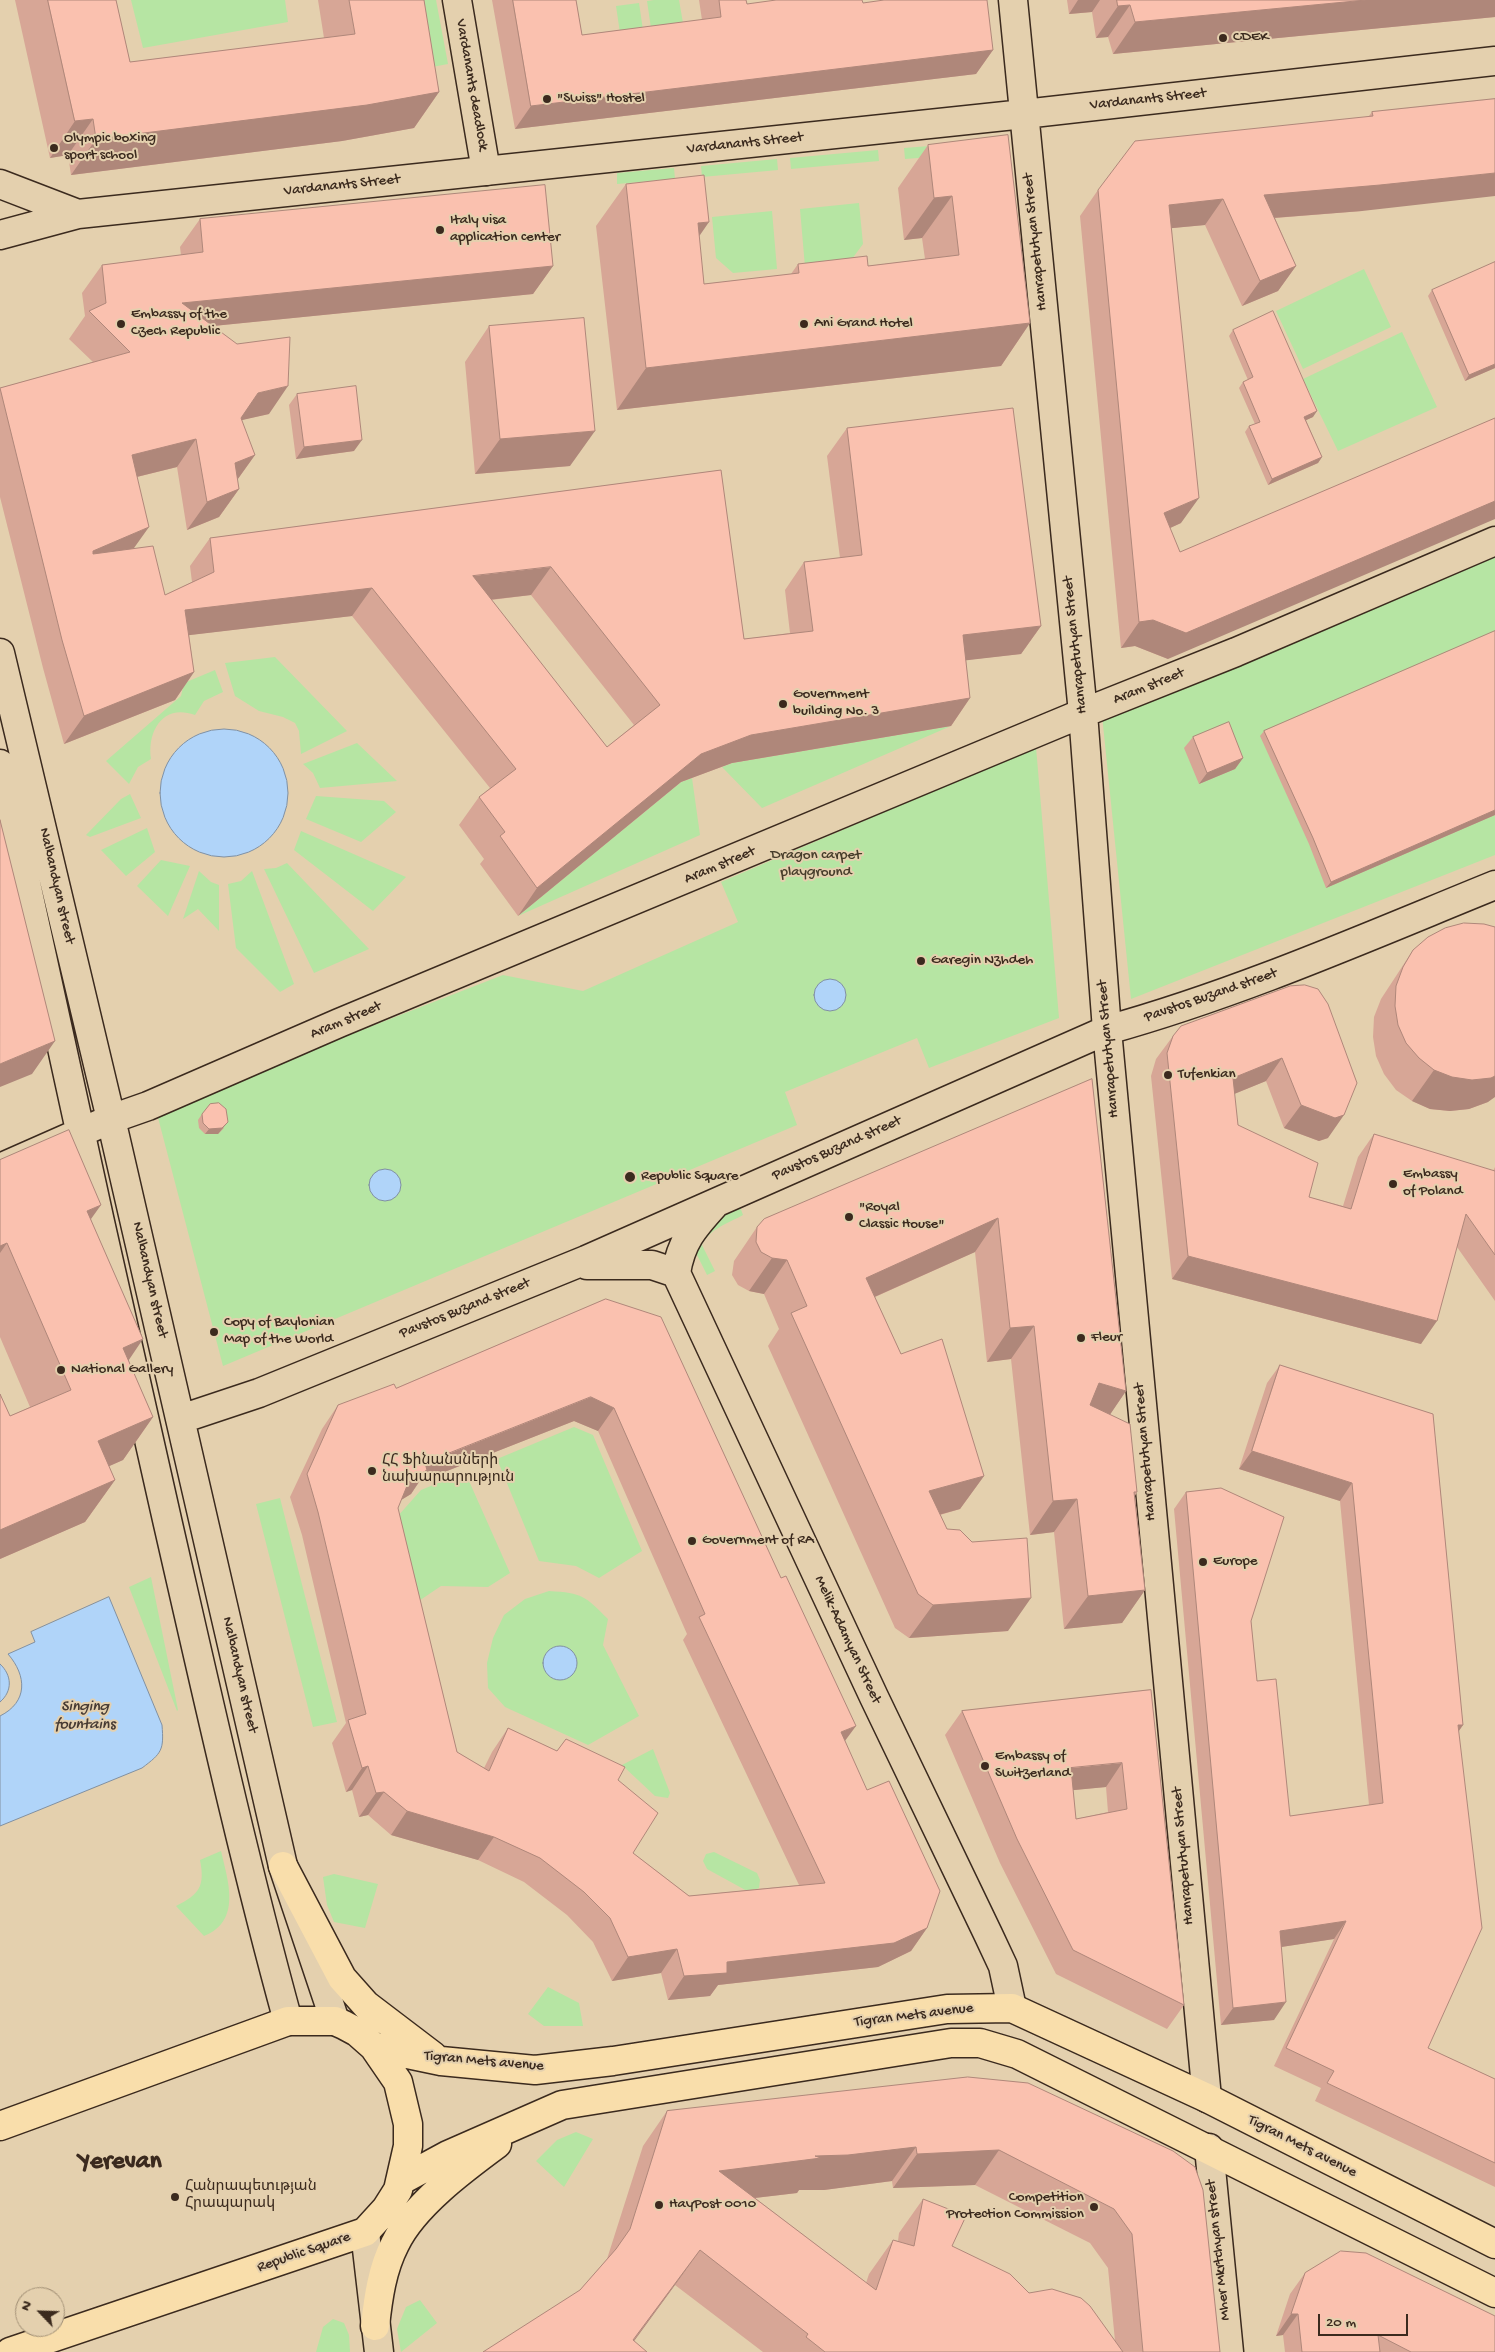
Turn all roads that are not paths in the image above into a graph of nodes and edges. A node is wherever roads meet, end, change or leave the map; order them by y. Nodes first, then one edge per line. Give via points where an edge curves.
1 (457, 0) edge
2 (1013, 0) edge
3 (1495, 61) edge
4 (1024, 114) junction
5 (486, 171) junction
6 (0, 184) edge
7 (78, 214) junction
8 (0, 235) edge
9 (1495, 541) edge
10 (0, 653) edge
11 (1083, 713) junction
12 (0, 764) edge
13 (1495, 885) edge
14 (1107, 1030) junction
15 (111, 1118) junction
16 (79, 1133) junction
17 (0, 1168) edge
18 (719, 1200) junction
19 (566, 1268) junction
20 (676, 1273) junction
21 (181, 1419) junction
22 (283, 1866) junction
23 (1012, 2008) junction
24 (288, 2021) junction
25 (335, 2021) junction
26 (374, 2047) junction
27 (1017, 2054) junction
28 (441, 2062) junction
29 (1207, 2098) junction
30 (536, 2115) junction
31 (0, 2126) edge
32 (1208, 2148) junction
33 (400, 2181) junction
34 (365, 2232) junction
35 (1495, 2244) edge
36 (1495, 2293) edge
37 (377, 2339) edge
38 (10, 2352) edge
39 (1230, 2352) edge

1 - 5 street, Vardanants deadlock
2 - 4 street, Hanrapetutyan Street
3 - 4 street, Vardanants Street
4 - 5 street, Vardanants Street
4 - 11 street, Hanrapetutyan Street
5 - 7 street, Vardanants Street
6 - 7 street, Vardanants Street
7 - 8 street
9 - 11 street, Aram street via 1236,652
10 - 15 street, Nalbandyan street
11 - 14 street, Hanrapetutyan Street
11 - 15 street, Aram street via 148,1106
12 - 16 street, Nalbandyan street
13 - 14 street, Pavstos Buzand street via 1298,965 1151,1018
14 - 18 street, Pavstos Buzand street
14 - 29 street, Hanrapetutyan Street
15 - 16 street, Aram street
15 - 21 street, Nalbandyan street
16 - 17 street, Aram street
16 - 24 street, Nalbandyan street via 241,1844
18 - 19 street, Pavstos Buzand street
18 - 20 street via 690,1233 680,1253
19 - 20 street via 652,1265
19 - 21 street, Pavstos Buzand street via 259,1392
20 - 23 street, Melik-Adamyan Street via 996,1950
21 - 22 street, Nalbandyan street
22 - 25 street, Nalbandyan street
22 - 28 main road via 342,1978 366,2005
23 - 27 main road
23 - 28 main road, Tigran Mets avenue via 947,2009 613,2061 535,2070
23 - 29 main road, Tigran Mets avenue
24 - 25 main road, Republic Square
24 - 31 main road, Republic Square
25 - 26 main road, Republic Square via 357,2032
26 - 28 main road, Tigran Mets avenue
26 - 33 main road, Republic Square via 398,2082 405,2104 408,2146
27 - 30 main road, Tigran Mets avenue via 980,2044 951,2043 562,2104
27 - 32 main road, Tigran Mets avenue
29 - 35 main road, Tigran Mets avenue
30 - 33 main road, Tigran Mets avenue via 448,2154
30 - 37 main road via 474,2161 419,2210 395,2243 380,2287
32 - 36 main road, Tigran Mets avenue
32 - 39 street, Mher Mkrtchyan street
33 - 34 main road, Republic Square via 386,2209
34 - 37 street
34 - 38 main road, Republic Square

